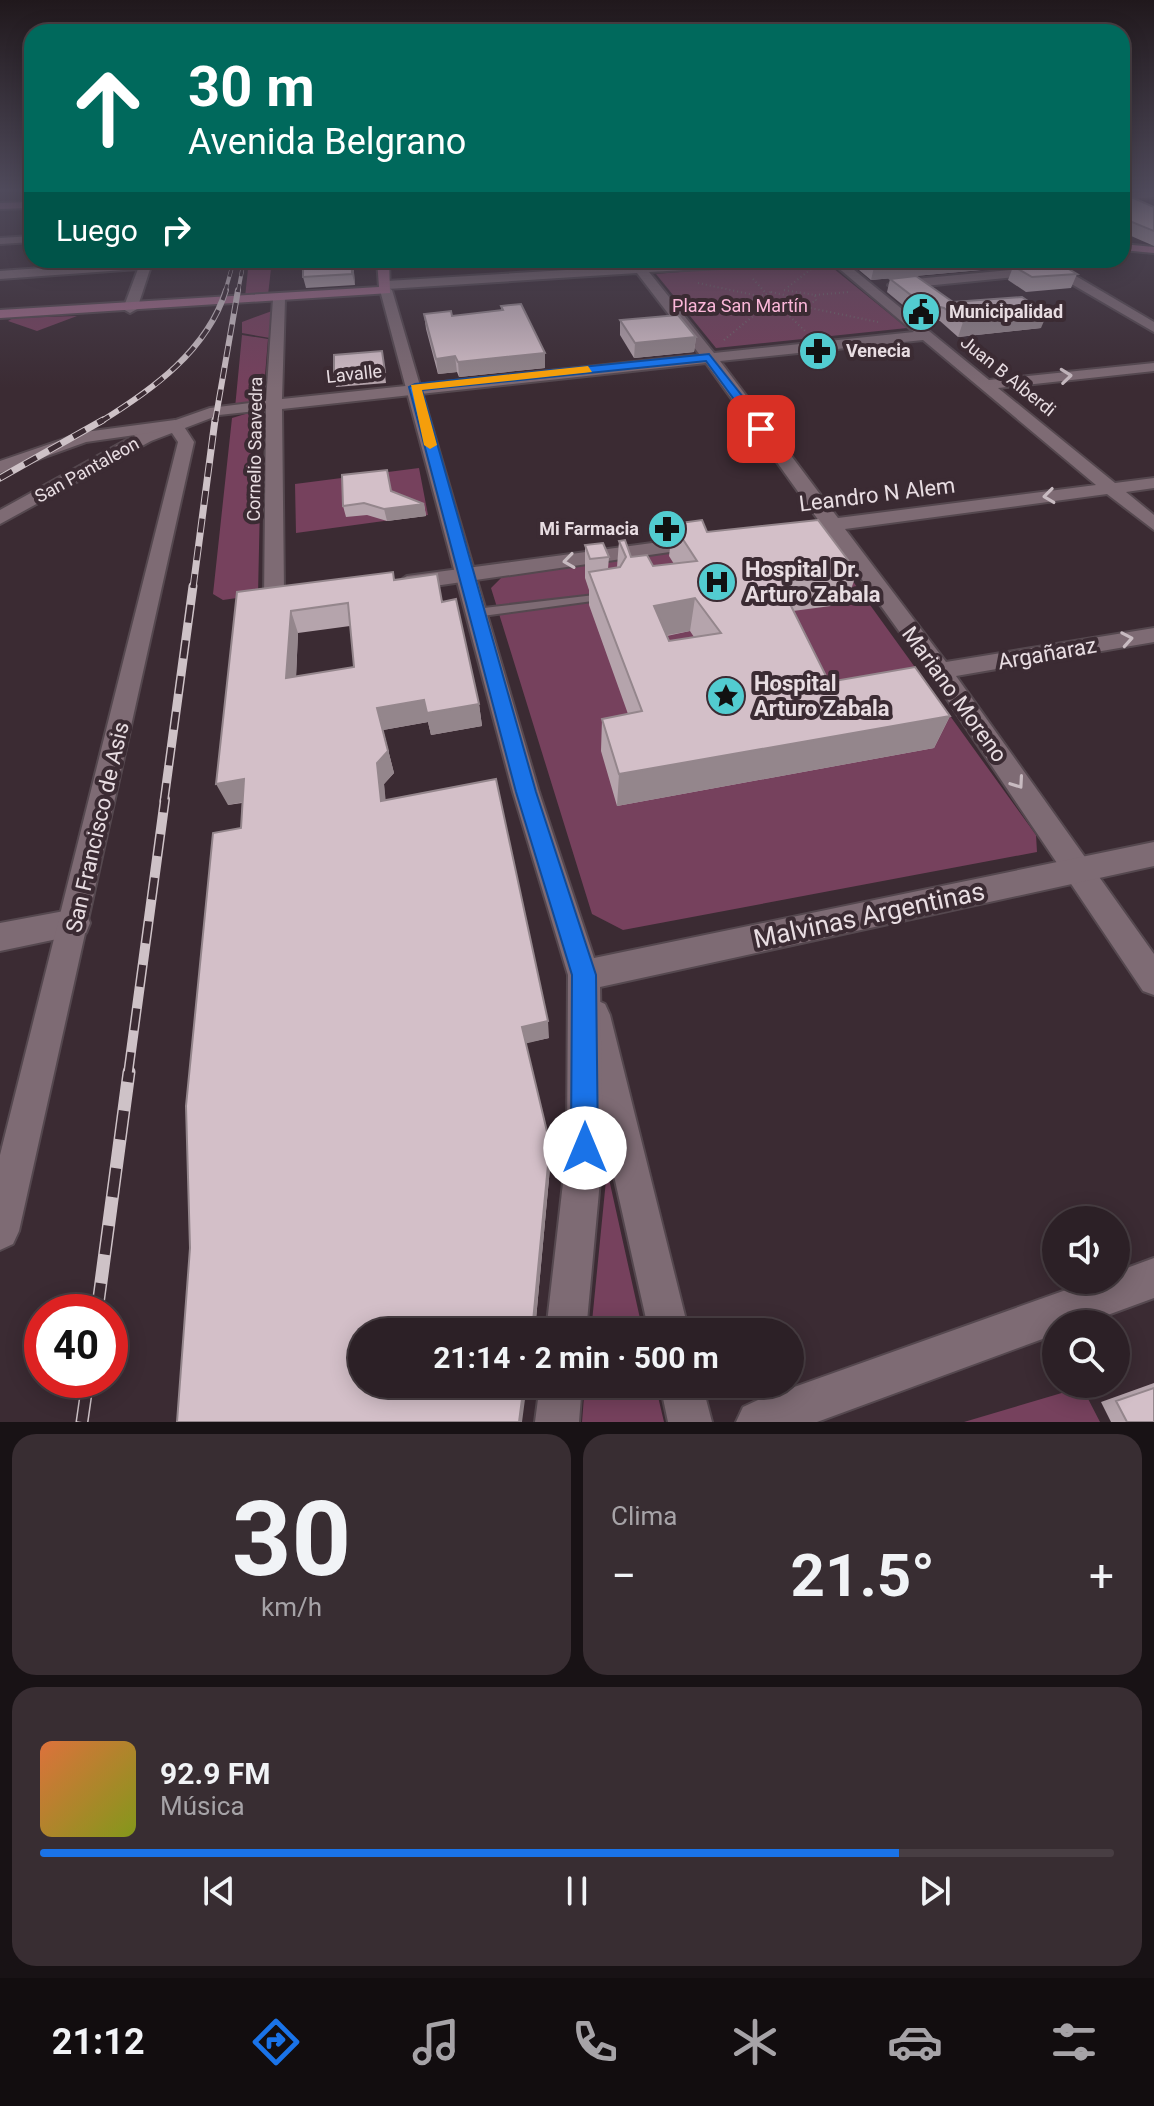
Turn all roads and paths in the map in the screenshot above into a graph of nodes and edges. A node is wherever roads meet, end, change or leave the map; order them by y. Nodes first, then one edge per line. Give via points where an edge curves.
1 (1130, 259) edge
2 (1154, 261) edge
3 (85, 268) edge
4 (144, 268) edge
5 (384, 268) edge
6 (614, 268) edge
7 (639, 268) edge
8 (817, 268) edge
9 (836, 268) edge
10 (1055, 269) joint
11 (0, 275) edge
12 (695, 282) dead end
13 (386, 288) junction
14 (861, 289) junction
15 (784, 290) junction
16 (780, 293) junction
17 (754, 295) junction
18 (815, 295) junction
19 (279, 299) junction
20 (753, 301) junction
21 (791, 304) junction
22 (797, 305) junction
23 (690, 307) dead end
24 (764, 307) junction
25 (781, 308) junction
26 (130, 309) junction
27 (0, 314) edge
28 (882, 323) dead end
29 (1154, 328) edge
30 (809, 335) dead end
31 (926, 335) junction
32 (714, 350) junction
33 (1154, 367) edge
34 (989, 384) junction
35 (415, 387) junction
36 (274, 402) junction
37 (175, 425) junction
38 (0, 468) edge
39 (1154, 483) edge
40 (1111, 488) junction
41 (0, 518) edge
42 (831, 524) junction
43 (1154, 524) edge
44 (770, 533) edge
45 (724, 539) edge
46 (465, 576) junction
47 (392, 585) edge
48 (615, 593) edge
49 (318, 595) edge
50 (475, 613) junction
51 (1154, 635) edge
52 (940, 671) junction
53 (1154, 854) edge
54 (1079, 870) junction
55 (75, 923) junction
56 (0, 937) edge
57 (584, 975) junction
58 (1154, 980) edge
59 (0, 1231) edge
60 (1154, 1278) edge
61 (567, 1318) edge
62 (666, 1318) edge
63 (560, 1398) edge
64 (684, 1398) edge
65 (557, 1422) edge
66 (690, 1422) edge
67 (758, 1422) edge

1 - 2 main road
3 - 11 street
4 - 26 street
5 - 13 main road
6 - 13 street
7 - 32 street, Mariano Moreno
8 - 15 path
9 - 14 street, Juan B Alberdi
10 - 14 street
10 - 29 street
12 - 17 path
13 - 19 main road
13 - 35 street
14 - 18 path
14 - 31 street, Juan B Alberdi
15 - 16 path
15 - 18 path
16 - 17 path
16 - 21 path via 789,296
17 - 20 path
18 - 22 path via 812,304
19 - 26 main road
19 - 36 street, Cornelio Saavedra
20 - 23 path
20 - 24 path
21 - 22 path
21 - 25 path
22 - 28 path
24 - 25 path
24 - 32 path
25 - 30 path
26 - 27 main road
31 - 32 street, Lavalle
31 - 34 street, Juan B Alberdi
32 - 35 street, Lavalle
32 - 42 street, Mariano Moreno
34 -> 33 street
34 - 40 street, Juan B Alberdi
35 - 36 street, Lavalle
35 - 46 street
36 - 37 street, Lavalle via 216,411
36 - 49 street, Cornelio Saavedra via 274,600
37 - 38 street via 108,430
37 - 41 street, San Pantaleon
37 - 55 street, San Francisco de Asis via 186,442
39 - 40 street, Leandro N Alem
40 -> 42 street, Leandro N Alem
40 - 43 street, Juan B Alberdi
42 - 44 street, Leandro N Alem
42 - 52 street, Mariano Moreno
45 -> 46 street via 706,556 659,563 628,553 604,562
46 - 47 street
46 - 50 street
48 - 50 lane
50 - 57 street
52 -> 51 street, Argañaraz
52 -> 54 street, Mariano Moreno
53 - 54 street, Malvinas Argentinas
54 - 57 street, Malvinas Argentinas
54 - 58 street, Mariano Moreno
55 - 56 street
55 - 59 street, San Francisco de Asis
57 - 61 street via 585,1148
57 - 62 street
60 - 67 street
63 - 65 street
64 - 66 street

